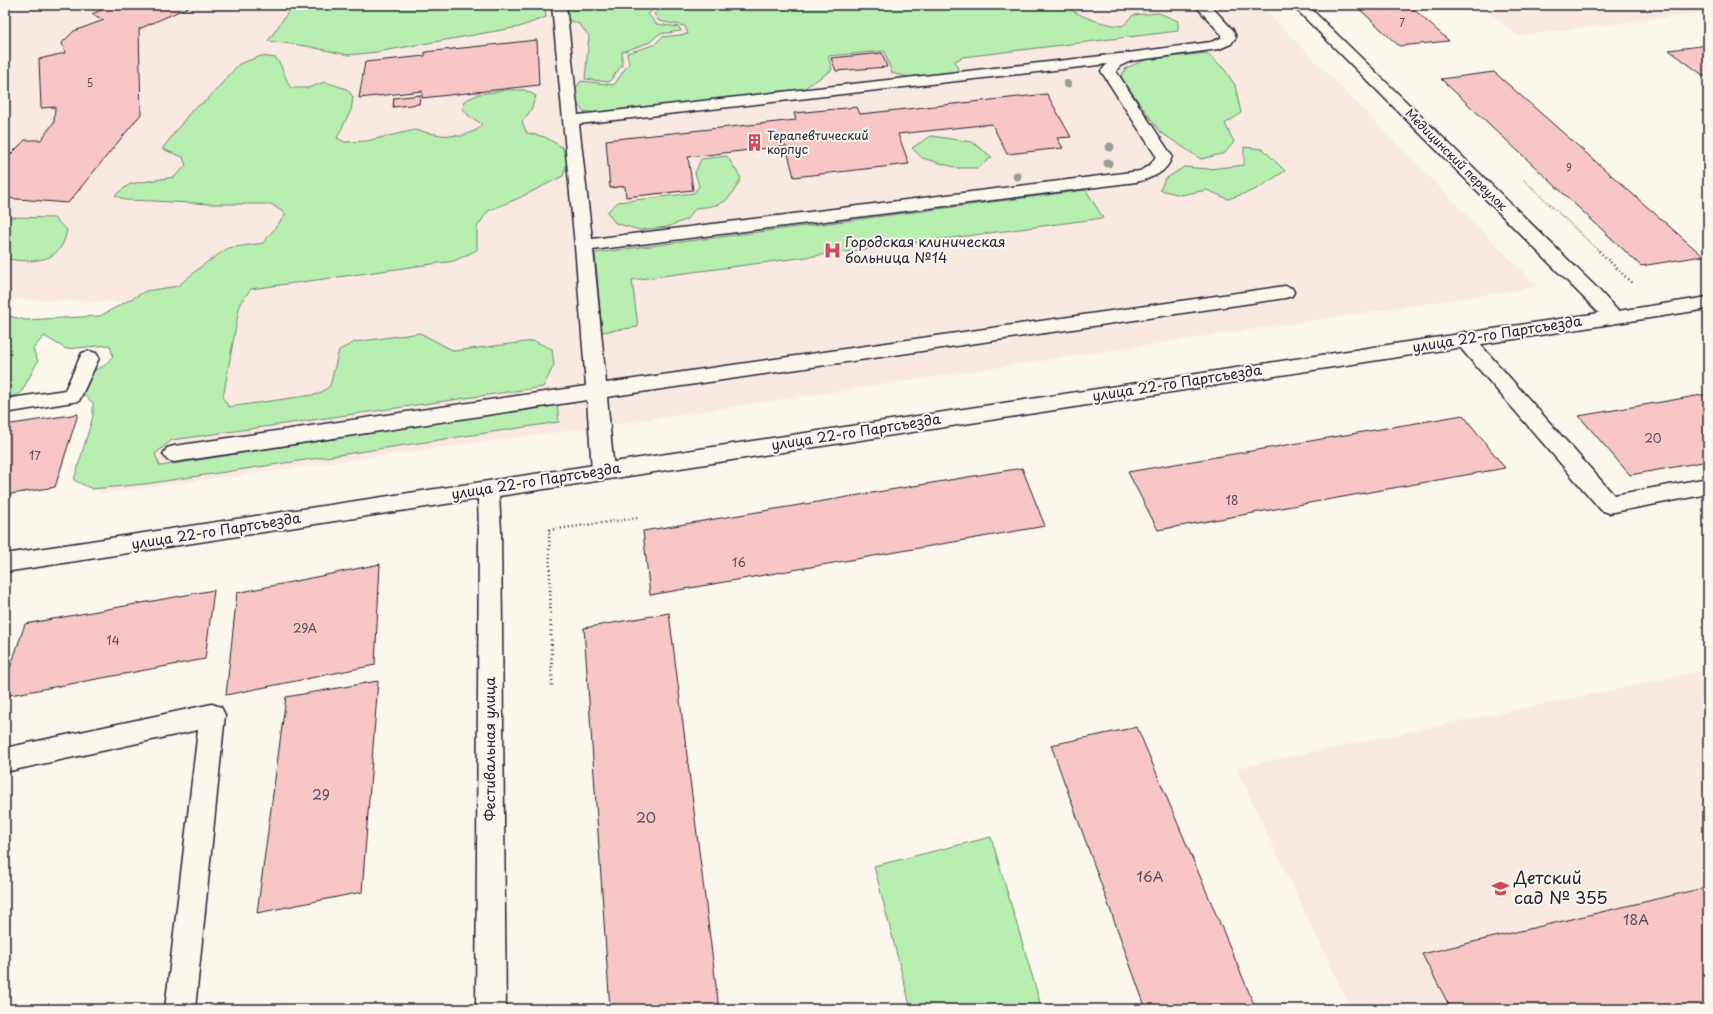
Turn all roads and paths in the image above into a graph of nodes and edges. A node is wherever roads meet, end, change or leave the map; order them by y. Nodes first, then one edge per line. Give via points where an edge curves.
1 (559, 5) edge
2 (1202, 5) edge
3 (1299, 5) edge
4 (1128, 57) junction
5 (571, 120) junction
6 (584, 246) junction
7 (1285, 292) dead end
8 (1708, 303) edge
9 (1613, 317) junction
10 (1464, 339) junction
11 (89, 358) dead end
12 (596, 391) junction
13 (5, 406) edge
14 (174, 454) dead end
15 (603, 471) junction
16 (1708, 486) edge
17 (488, 489) junction
18 (638, 518) dead end
19 (5, 563) edge
20 (552, 688) dead end
21 (5, 760) edge
22 (180, 1009) edge
23 (491, 1009) edge

1 - 5 street
2 - 4 street via 1228,33 1226,41 1214,46
3 - 9 street, Медицинский переулок
4 - 5 street
4 - 6 street via 1115,63 1108,71 1164,156 1157,169 1146,174
5 - 6 street
6 - 12 street
7 - 12 street
8 - 9 street, улица 22-го Партсъезда
9 - 10 street, улица 22-го Партсъезда
10 - 15 street, улица 22-го Партсъезда
10 - 16 street via 1609,504
11 - 13 street via 72,396
12 - 14 street
12 - 15 street
15 - 17 street, улица 22-го Партсъезда
17 - 19 street, улица 22-го Партсъезда
17 - 23 street, Фестивальная улица
18 - 20 path via 549,530
21 - 22 street via 212,715

